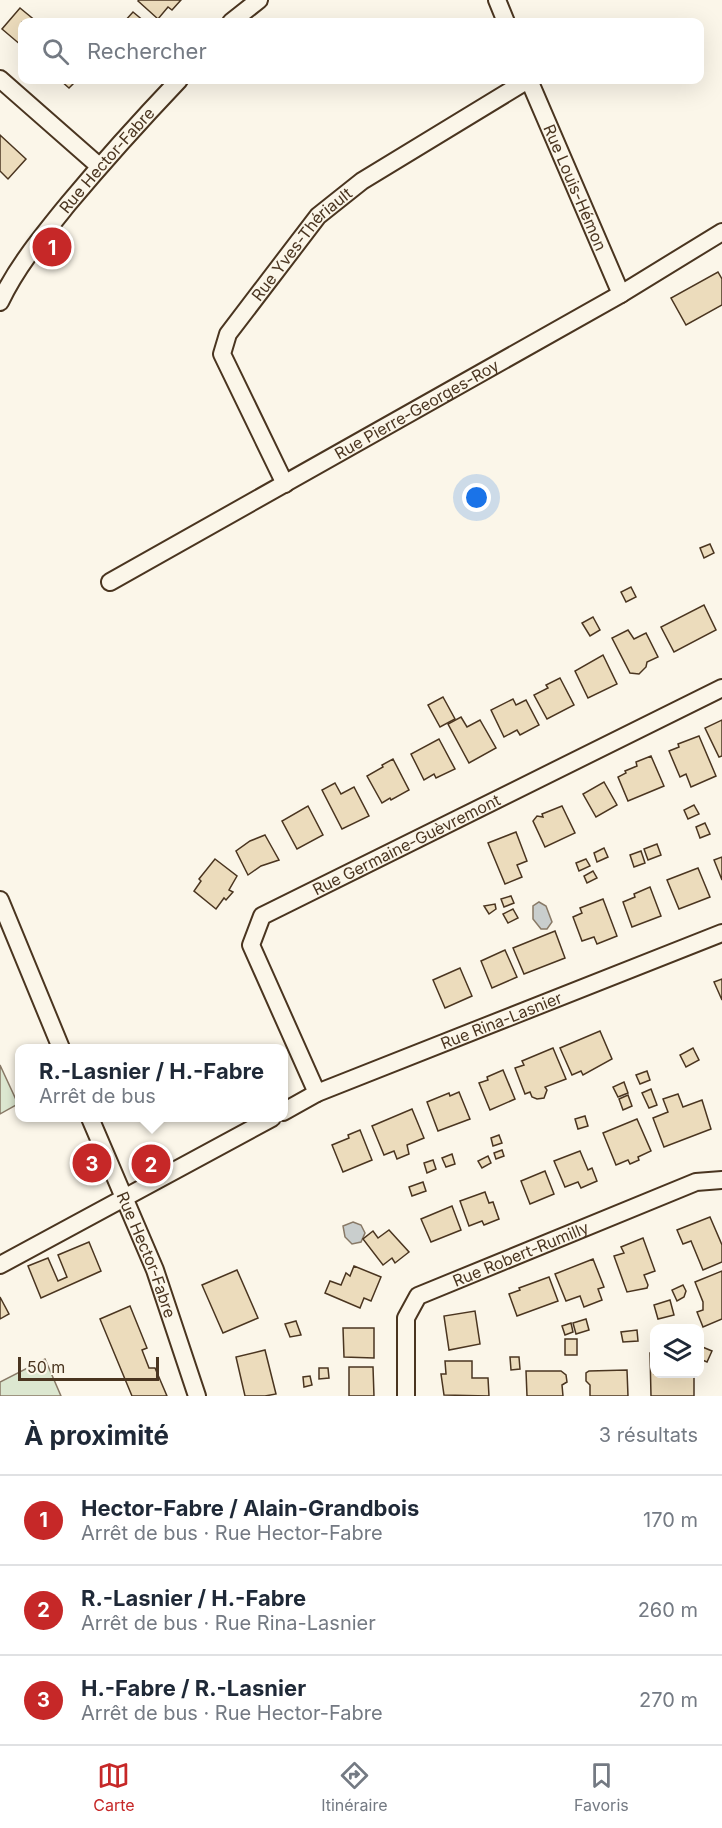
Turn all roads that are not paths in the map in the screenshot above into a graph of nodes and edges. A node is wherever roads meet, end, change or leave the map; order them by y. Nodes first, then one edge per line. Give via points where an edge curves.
1 (259, 0) edge
2 (497, 0) edge
3 (236, 18) edge
4 (504, 18) edge
5 (0, 79) edge
6 (175, 84) edge
7 (521, 84) edge
8 (530, 84) edge
9 (99, 166) junction
10 (722, 232) edge
11 (621, 294) junction
12 (0, 302) edge
13 (285, 484) junction
14 (110, 582) dead end
15 (722, 688) edge
16 (0, 900) edge
17 (722, 933) edge
18 (59, 1044) edge
19 (317, 1093) junction
20 (288, 1109) edge
21 (92, 1122) edge
22 (265, 1122) edge
23 (722, 1180) edge
24 (124, 1198) junction
25 (0, 1265) edge
26 (196, 1396) edge
27 (406, 1396) edge

1 - 3 street
2 - 4 street
5 - 9 street
6 - 9 street, Rue Hector-Fabre
7 - 13 street, Rue Yves-Thériault via 362,181 318,216 228,334 222,354
8 - 11 street, Rue Louis-Hémon
9 - 12 street, Rue Hector-Fabre via 41,237 9,282
10 - 11 street, Rue Pierre-Georges-Roy
11 - 13 street, Rue Pierre-Georges-Roy
13 - 14 street, Rue Pierre-Georges-Roy
15 - 19 street, Rue Germaine-Guèvremont via 262,916 251,945
16 - 18 street
17 - 19 street, Rue Rina-Lasnier
19 - 20 street, Rue Rina-Lasnier
21 - 24 street, Rue Hector-Fabre
22 - 24 street
23 - 27 street, Rue Robert-Rumilly via 696,1182 418,1296 406,1318
24 - 25 street
24 - 26 street, Rue Hector-Fabre via 155,1270

